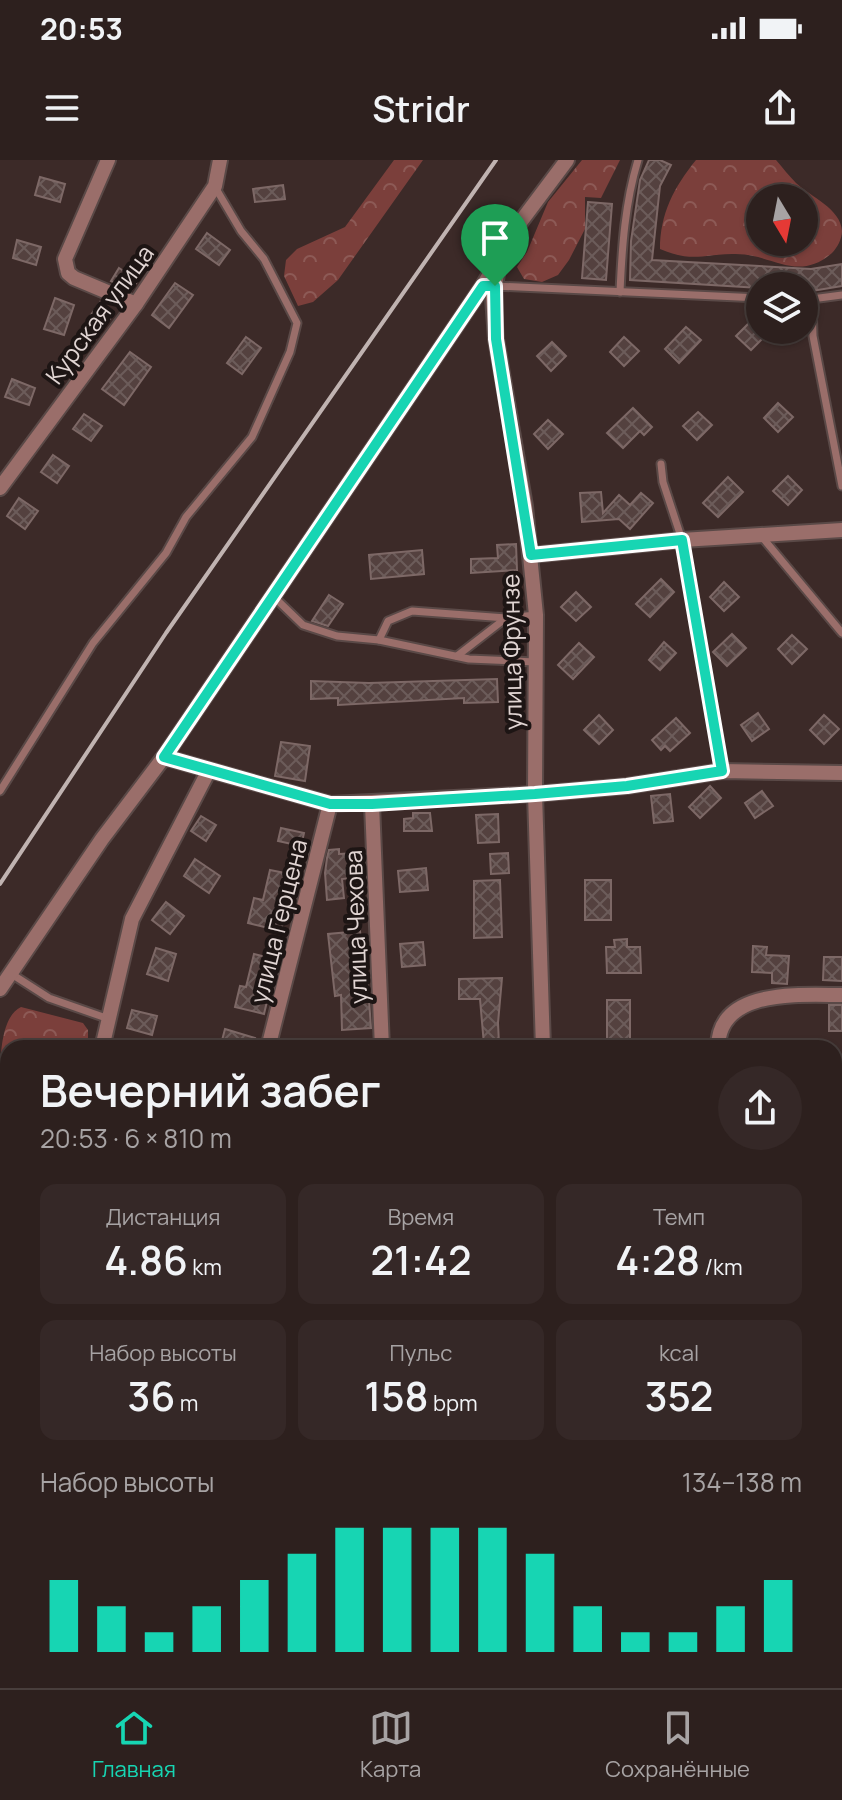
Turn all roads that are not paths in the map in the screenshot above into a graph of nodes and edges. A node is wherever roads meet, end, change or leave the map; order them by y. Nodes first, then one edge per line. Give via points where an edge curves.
1 (108, 160) edge
2 (220, 160) edge
3 (567, 160) edge
4 (638, 160) edge
5 (215, 186) junction
6 (489, 286) junction
7 (620, 292) junction
8 (842, 295) edge
9 (746, 297) edge
10 (818, 299) edge
11 (136, 304) junction
12 (815, 344) edge
13 (661, 464) dead end
14 (842, 486) edge
15 (0, 488) edge
16 (842, 530) edge
17 (761, 535) junction
18 (682, 540) junction
19 (531, 555) junction
20 (273, 596) junction
21 (536, 615) junction
22 (506, 618) junction
23 (842, 633) edge
24 (379, 640) junction
25 (457, 656) junction
26 (535, 662) junction
27 (164, 757) junction
28 (722, 771) junction
29 (208, 772) junction
30 (842, 773) edge
31 (0, 791) edge
32 (535, 794) junction
33 (330, 804) junction
34 (372, 804) junction
35 (10, 973) junction
36 (0, 989) edge
37 (842, 995) edge
38 (109, 1019) junction
39 (104, 1040) edge
40 (270, 1040) edge
41 (382, 1040) edge
42 (543, 1040) edge
43 (718, 1040) edge

1 - 11 street via 65,267 74,278
2 - 5 street, Курская улица
3 - 6 street via 519,224
4 - 7 lane via 622,243
5 - 11 street, Курская улица
5 - 31 lane via 264,259 297,323 290,352 252,437 93,643
6 - 7 lane
6 - 19 street, улица Фрунзе
6 - 20 street
7 - 9 lane
8 - 10 lane
11 - 15 street, Курская улица
12 - 14 lane
13 - 18 lane
16 - 17 street
17 - 18 street
17 - 23 lane
18 - 19 street
18 - 28 lane
19 - 21 street, улица Фрунзе
20 - 24 lane via 303,625 337,636
20 - 27 street
21 - 22 lane
21 - 26 street, улица Фрунзе
22 - 24 lane via 412,611 388,621
22 - 25 lane
24 - 25 lane
25 - 26 lane
26 - 32 street, улица Фрунзе
27 - 29 street
27 - 35 street
28 - 30 street
28 - 32 street
29 - 33 street
29 - 38 street via 132,919
32 - 34 street
32 - 42 street, улица Фрунзе
33 - 34 street
33 - 40 street, улица Герцена
34 - 41 street, улица Чехова
35 - 36 street
35 - 38 lane via 49,998
37 - 43 street via 767,997 733,1012
38 - 39 street

